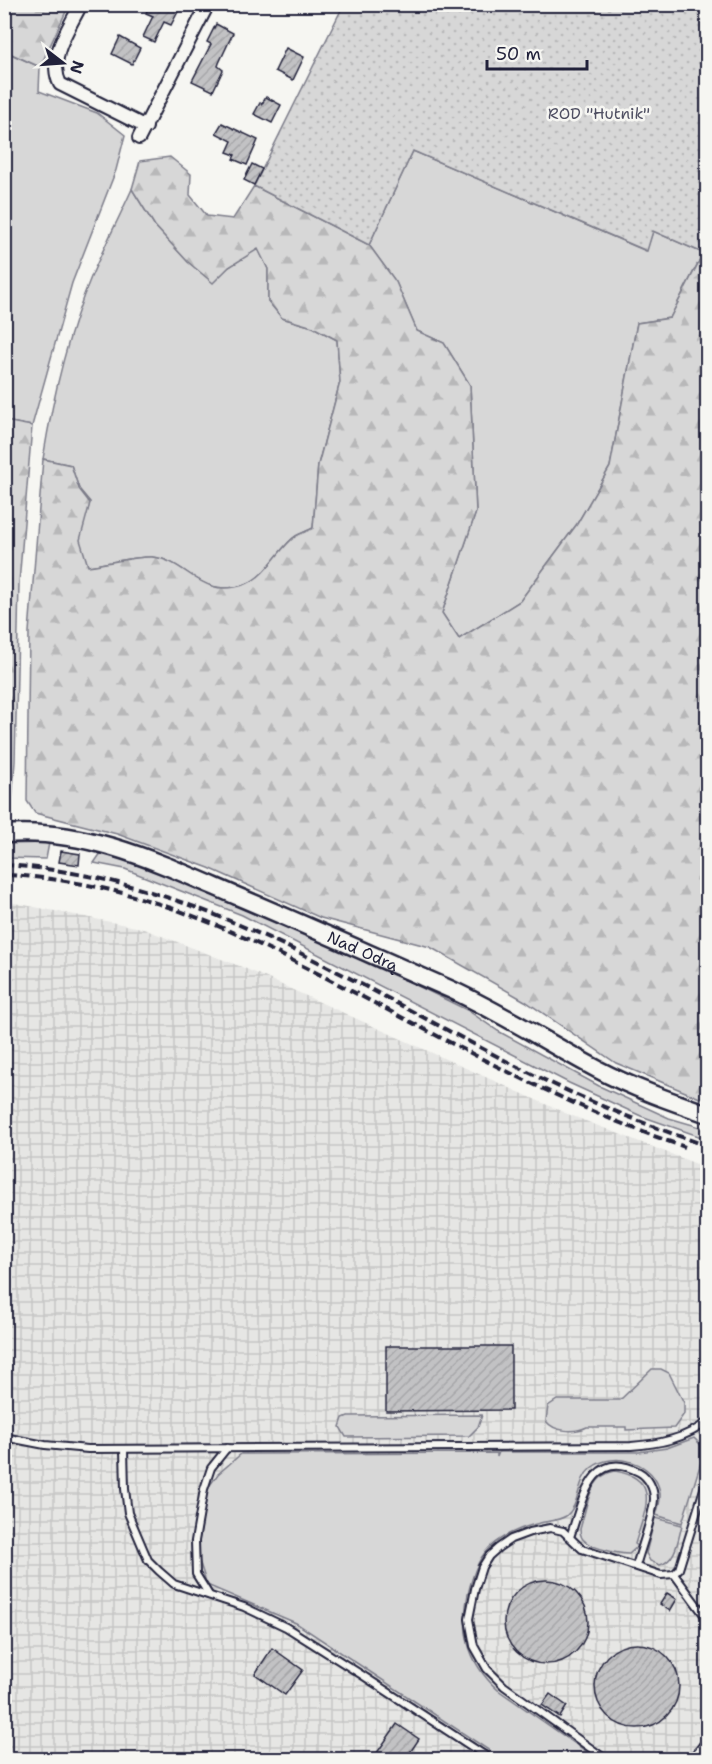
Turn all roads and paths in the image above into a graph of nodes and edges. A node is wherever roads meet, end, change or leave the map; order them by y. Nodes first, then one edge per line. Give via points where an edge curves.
1 (81, 4) edge
2 (208, 4) edge
3 (4, 834) edge
4 (708, 1114) edge
5 (707, 1424) edge
6 (4, 1437) edge
7 (227, 1448) junction
8 (124, 1449) junction
9 (708, 1476) edge
10 (570, 1538) junction
11 (636, 1566) junction
12 (674, 1574) junction
13 (209, 1595) junction
14 (708, 1620) edge
15 (708, 1738) edge
16 (492, 1760) edge
17 (606, 1760) edge
18 (689, 1760) edge

1 - 2 street via 58,51 55,73 60,84 143,133
3 - 4 street, Nad Odrą via 42,832 70,836 156,862 460,993 609,1075
5 - 7 lane via 664,1442 631,1446
6 - 8 lane via 45,1445
7 - 8 lane
7 - 13 lane via 211,1468 195,1541 196,1574
8 - 13 lane via 128,1513 148,1560 174,1584
9 - 12 lane via 679,1569
10 - 11 lane via 582,1549
10 - 11 lane via 594,1475 611,1465 634,1469 650,1482 654,1499
10 - 17 lane via 563,1531 550,1528 511,1539 498,1548 482,1567 469,1619 474,1646 487,1669 504,1686
11 - 12 lane via 661,1575
12 - 14 lane
13 - 16 lane via 286,1627
15 - 18 lane

